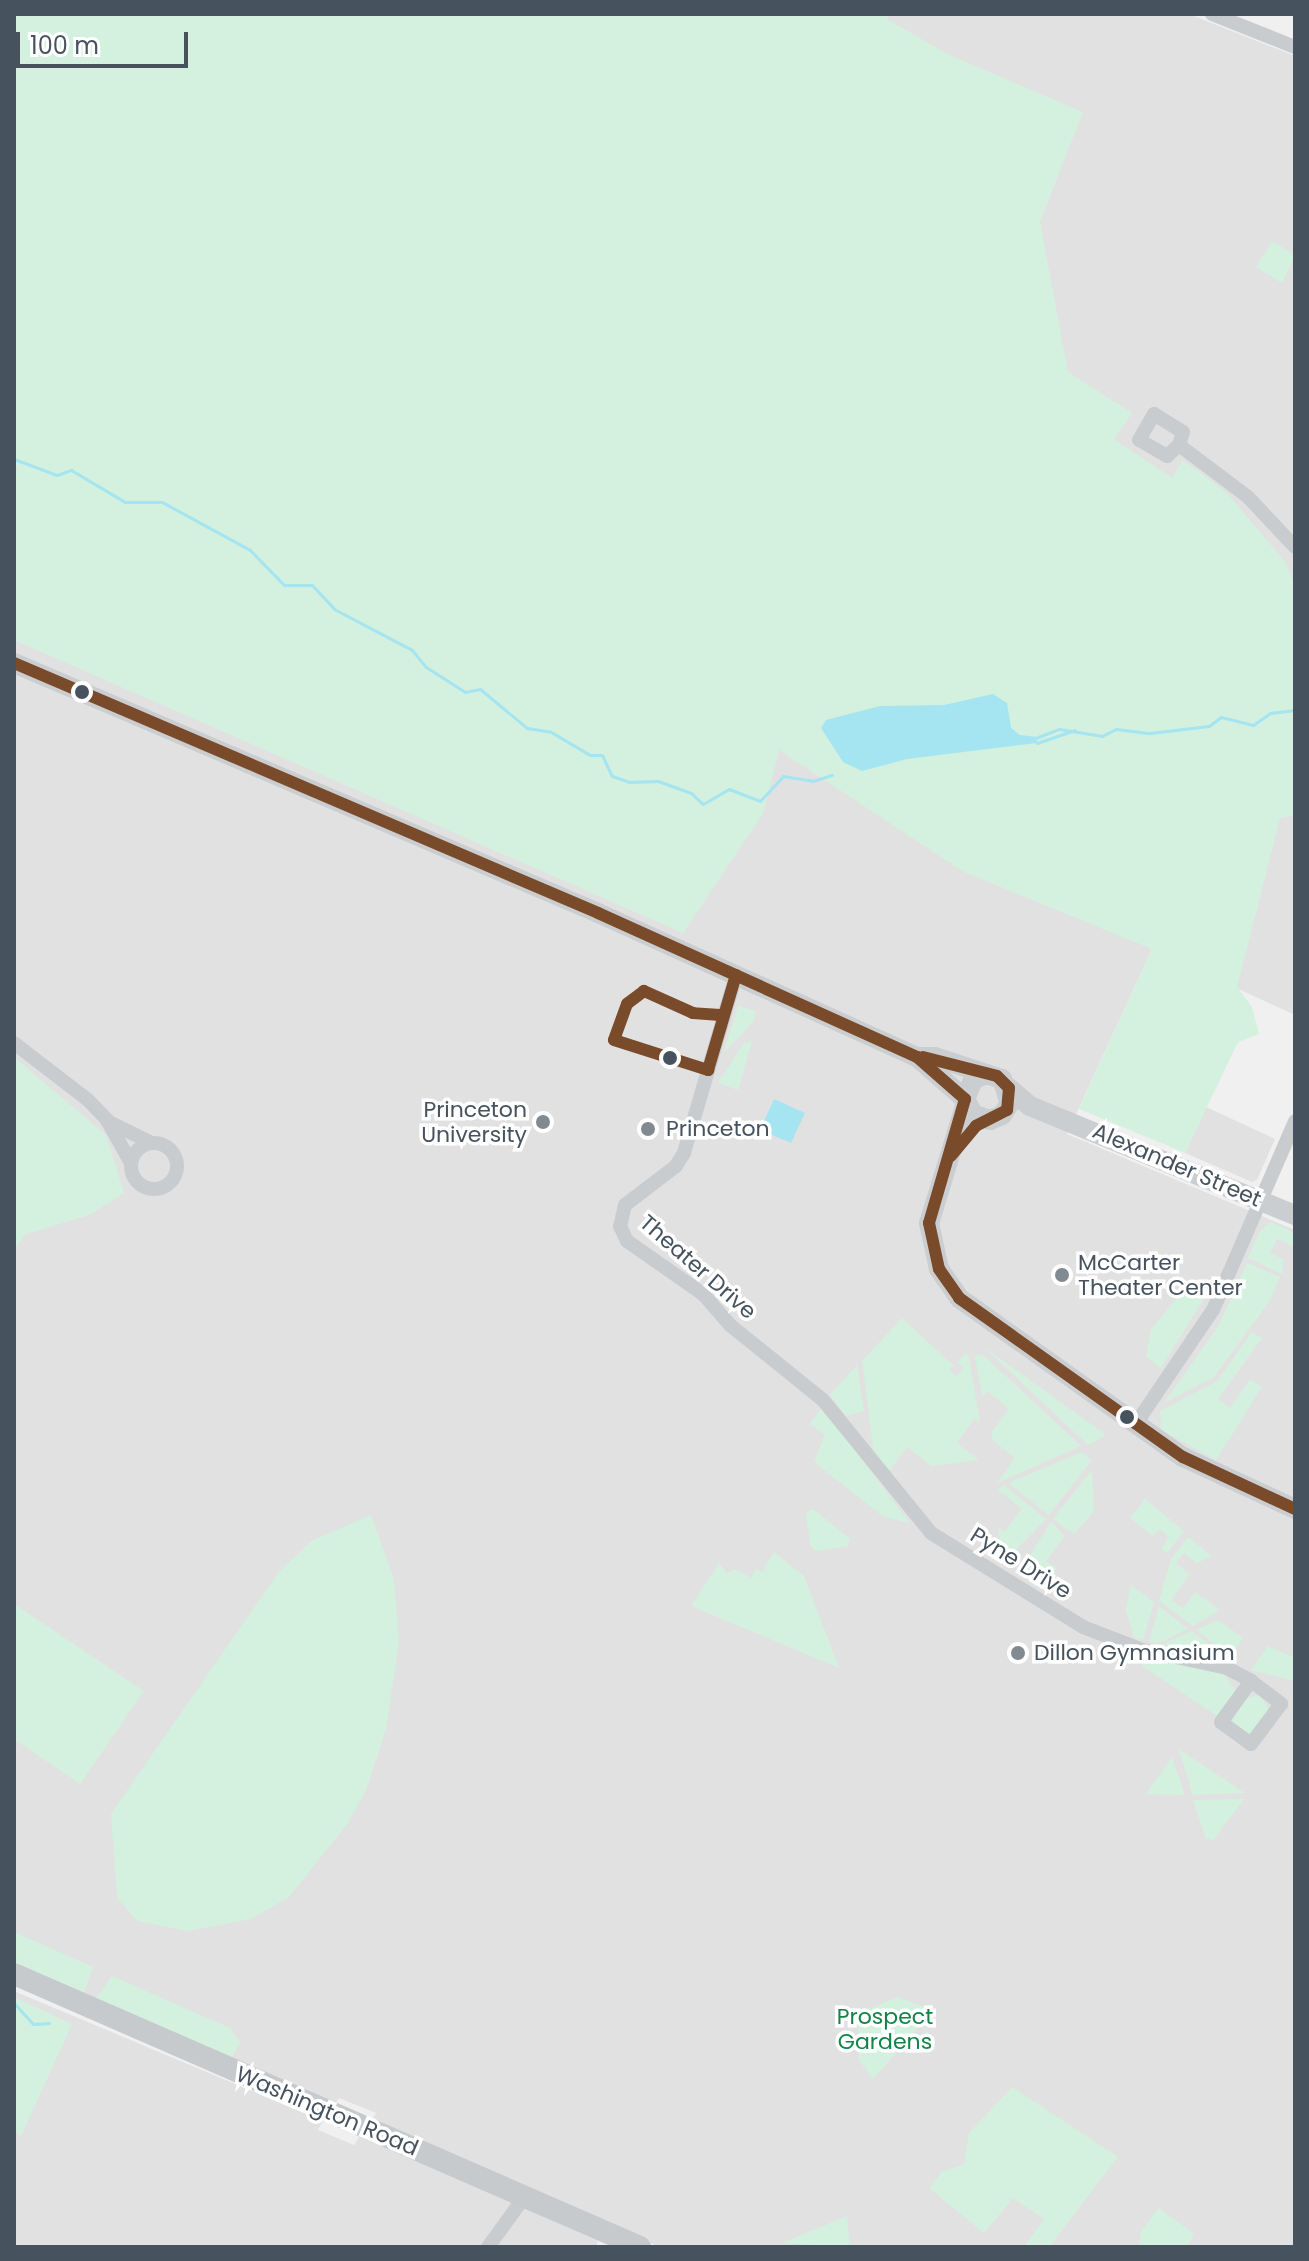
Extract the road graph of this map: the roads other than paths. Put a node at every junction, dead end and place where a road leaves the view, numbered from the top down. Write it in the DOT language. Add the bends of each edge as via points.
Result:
graph roads {
  1 [pos="1212,14"];
  2 [pos="1295,47"];
  3 [pos="1179,445"];
  4 [pos="1295,547"];
  5 [pos="14,663"];
  6 [pos="736,975"];
  7 [pos="14,1043"];
  8 [pos="917,1057"];
  9 [pos="986,1074"];
  10 [pos="1009,1088"];
  11 [pos="966,1101"];
  12 [pos="1058,1116"];
  13 [pos="990,1119"];
  14 [pos="107,1120"];
  15 [pos="1295,1121"];
  16 [pos="152,1143"];
  17 [pos="951,1156"];
  18 [pos="131,1163"];
  19 [pos="1260,1200"];
  20 [pos="1295,1215"];
  21 [pos="823,1400"];
  22 [pos="1135,1425"];
  23 [pos="1295,1509"];
  24 [pos="1251,1681"];
  25 [pos="14,1974"];
  26 [pos="525,2196"];
  27 [pos="488,2247"];
  28 [pos="640,2247"];
  1 -- 2 [label="street"];
  3 -- 4 [label="street" via="1248,497"];
  5 -- 6 [label="main road"];
  6 -- 8 [label="main road"];
  6 -- 21 [label="street, Theater Drive" via="684,1153 665,1175 632,1196 620,1226 627,1241 703,1294 730,1325"];
  7 -- 14 [label="street"];
  8 -- 9 [label="main road" via="935,1057"];
  8 -- 11 [label="main road"];
  9 -- 10 [label="main road" via="997,1076"];
  9 -- 11 [label="main road" via="973,1080"];
  10 -- 12 [label="main road, Alexander Street" via="1030,1106"];
  10 -- 13 [label="main road" via="1007,1110"];
  11 -- 13 [label="main road"];
  11 -- 17 [label="main road"];
  12 -- 13 [label="main road, Alexander Street"];
  12 -- 19 [label="main road, Alexander Street"];
  13 -- 17 [label="main road"];
  14 -- 16 [label="street"];
  14 -- 18 [label="street"];
  15 -- 19 [label="street"];
  16 -- 18 [label="street" via="137,1151"];
  16 -- 18 [label="street" via="166,1146 176,1158 169,1185 145,1188 133,1178"];
  17 -- 22 [label="main road" via="937,1185 929,1223 933,1254 947,1282 989,1322"];
  19 -- 20 [label="main road, Alexander Street"];
  19 -- 22 [label="street" via="1213,1310"];
  21 -- 24 [label="street, Pyne Drive" via="931,1533 1083,1627 1143,1650 1227,1668"];
  22 -- 23 [label="main road" via="1183,1457"];
  25 -- 26 [label="main road, Washington Road"];
  26 -- 27 [label="street"];
  26 -- 28 [label="main road, Washington Road"];
}
